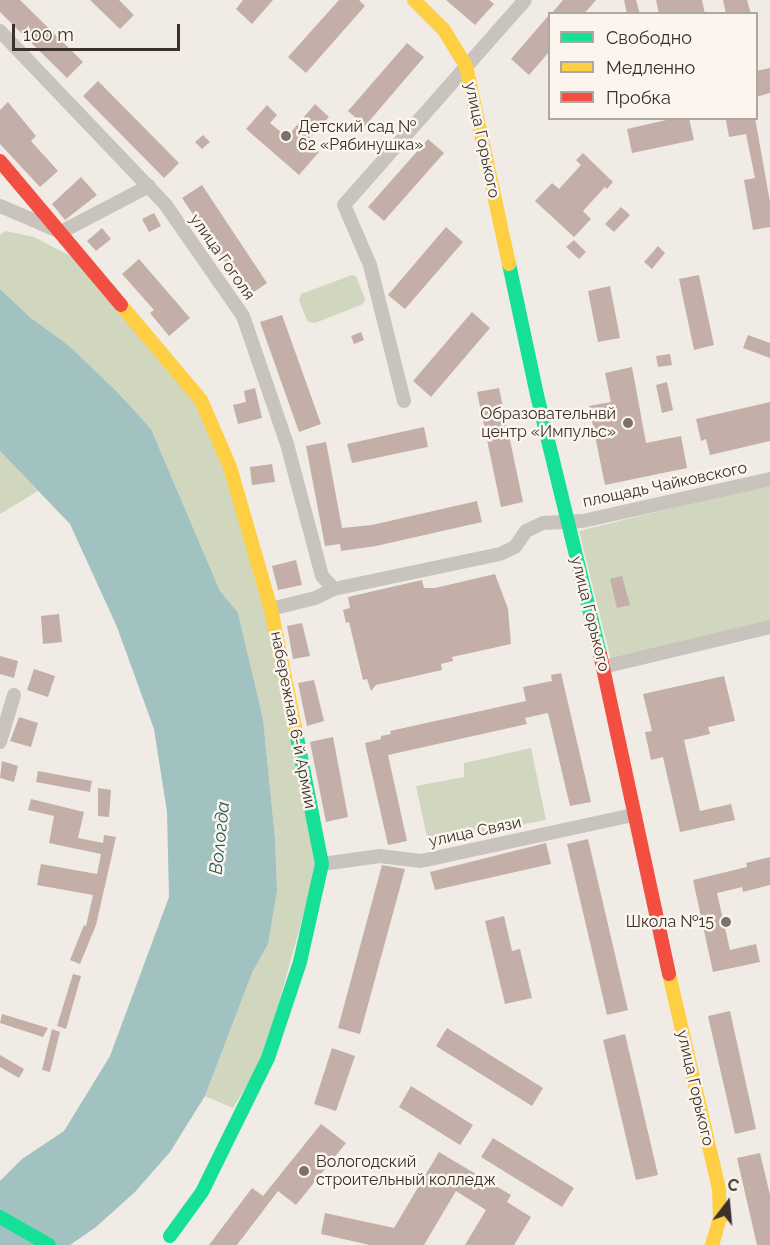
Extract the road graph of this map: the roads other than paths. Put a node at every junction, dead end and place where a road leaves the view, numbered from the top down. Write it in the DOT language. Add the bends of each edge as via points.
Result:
graph roads {
  1 [pos="414,0"];
  2 [pos="525,0"];
  3 [pos="0,32"];
  4 [pos="466,66"];
  5 [pos="0,161"];
  6 [pos="149,186"];
  7 [pos="0,206"];
  8 [pos="61,232"];
  9 [pos="404,401"];
  10 [pos="770,479"];
  11 [pos="566,521"];
  12 [pos="334,589"];
  13 [pos="271,609"];
  14 [pos="770,627"];
  15 [pos="603,667"];
  16 [pos="14,694"];
  17 [pos="0,742"];
  18 [pos="633,815"];
  19 [pos="322,864"];
  20 [pos="0,1217"];
  21 [pos="170,1236"];
  22 [pos="50,1245"];
  23 [pos="712,1245"];
  1 -- 4 [label="street, улица Горького" via="459,46"];
  2 -- 4 [label="street"];
  3 -- 6 [label="street, улица Гоголя"];
  4 -- 9 [label="street" via="344,205 370,265"];
  4 -- 11 [label="street, улица Горького"];
  5 -- 8 [label="street, набережная 6-й Армии"];
  6 -- 8 [label="street"];
  6 -- 12 [label="street, улица Гоголя" via="243,316 287,444 322,576"];
  7 -- 8 [label="street, набережная 6-й Армии"];
  8 -- 13 [label="street, набережная 6-й Армии" via="201,400 230,467"];
  10 -- 11 [label="street, площадь Чайковского" via="583,521"];
  11 -- 12 [label="street, площадь Чайковского" via="543,523 526,531 515,547 500,554"];
  11 -- 15 [label="street, улица Горького"];
  12 -- 13 [label="street"];
  13 -- 19 [label="street, набережная 6-й Армии"];
  14 -- 15 [label="street"];
  15 -- 18 [label="street, улица Горького"];
  16 -- 17 [label="street"];
  18 -- 19 [label="street, улица Связи" via="421,861 380,856"];
  18 -- 23 [label="street, улица Горького" via="719,1189 720,1229"];
  19 -- 21 [label="street, набережная 6-й Армии" via="300,962 268,1058 202,1192"];
  20 -- 22 [label="street"];
}
